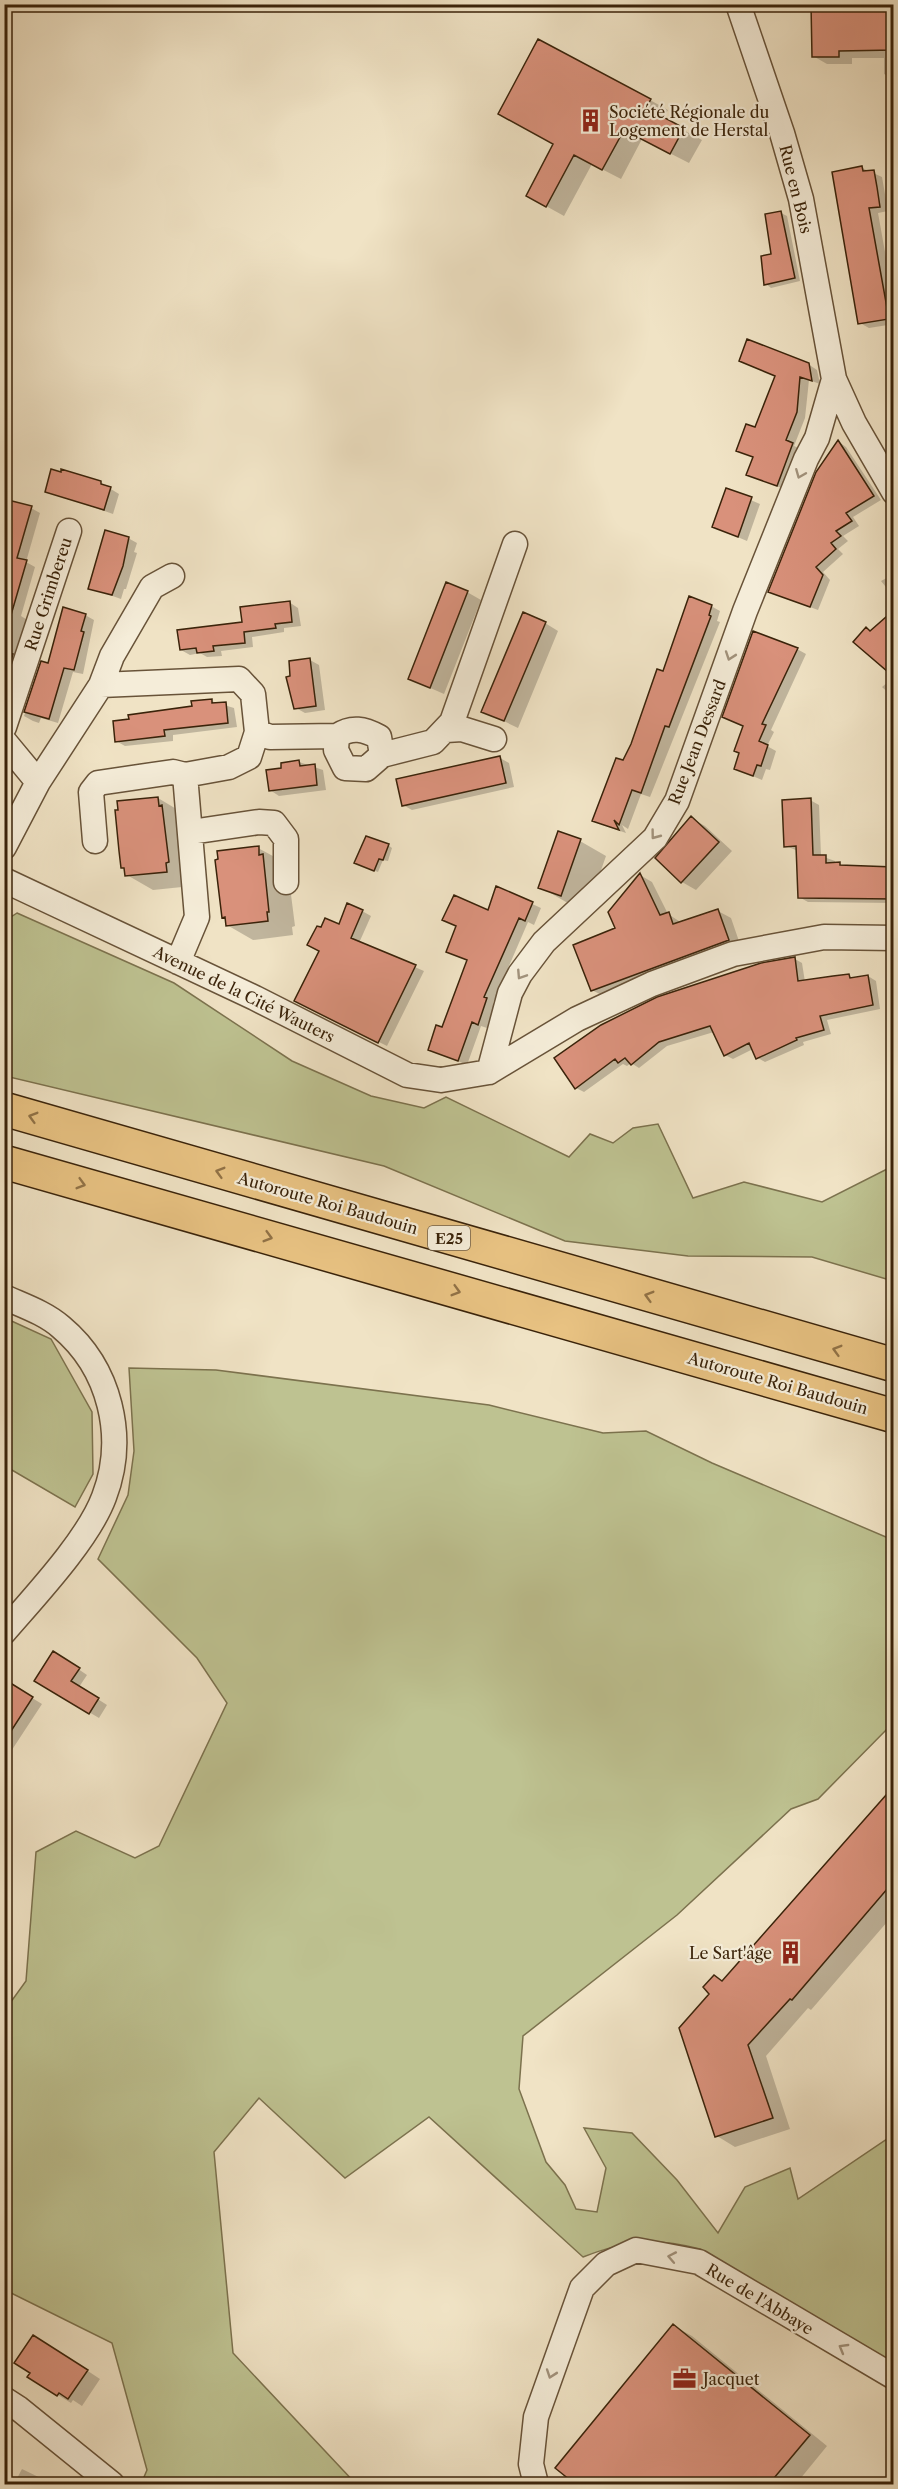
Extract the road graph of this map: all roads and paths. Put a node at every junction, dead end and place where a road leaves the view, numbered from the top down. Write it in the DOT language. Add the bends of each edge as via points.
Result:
graph roads {
  1 [pos="738,4"];
  2 [pos="834,380"];
  3 [pos="854,423"];
  4 [pos="817,438"];
  5 [pos="894,492"];
  6 [pos="69,531"];
  7 [pos="515,544"];
  8 [pos="172,576"];
  9 [pos="102,685"];
  10 [pos="4,727"];
  11 [pos="446,730"];
  12 [pos="257,732"];
  13 [pos="337,736"];
  14 [pos="494,738"];
  15 [pos="4,741"];
  16 [pos="382,755"];
  17 [pos="185,775"];
  18 [pos="38,782"];
  19 [pos="191,832"];
  20 [pos="95,841"];
  21 [pos="4,847"];
  22 [pos="4,880"];
  23 [pos="286,882"];
  24 [pos="894,938"];
  25 [pos="178,962"];
  26 [pos="489,1071"];
  27 [pos="4,1109"];
  28 [pos="4,1162"];
  29 [pos="4,1297"];
  30 [pos="894,1365"];
  31 [pos="894,1416"];
  32 [pos="4,1632"];
  33 [pos="894,2377"];
  34 [pos="4,2399"];
  35 [pos="112,2484"];
  36 [pos="536,2484"];
  1 -- 2 [label="street, Rue en Bois" via="801,199"];
  2 -- 3 [label="street"];
  2 -- 4 [label="street, Rue Jean Dessard"];
  3 -- 4 [label="street, Rue Jean Dessard" via="837,422"];
  3 -- 5 [label="street"];
  4 -- 26 [label="street, Rue Jean Dessard, one-way" via="745,611 677,801 654,838 544,942 520,974 510,993"];
  6 -- 10 [label="street, Rue Grimbereu"];
  7 -- 11 [label="street"];
  8 -- 9 [label="street" via="152,587 112,656"];
  9 -- 12 [label="street" via="239,679 253,694"];
  9 -- 18 [label="street"];
  11 -- 14 [label="street" via="462,729"];
  11 -- 16 [label="street" via="433,742"];
  12 -- 13 [label="street" via="270,737"];
  12 -- 17 [label="street" via="249,757 229,767"];
  13 -- 16 [label="street" via="355,728 368,731 379,737"];
  13 -- 16 [label="street" via="336,750 345,768 366,769"];
  15 -- 18 [label="street"];
  17 -- 19 [label="street"];
  17 -- 20 [label="street" via="174,772 98,783 91,792"];
  18 -- 21 [label="street"];
  19 -- 23 [label="street" via="273,823 286,839"];
  19 -- 25 [label="street" via="197,917"];
  22 -- 25 [label="street, Avenue de la Cité Wauters"];
  24 -- 26 [label="street, Avenue de la Cité Wauters" via="824,937 733,954 652,984 577,1019"];
  25 -- 26 [label="street, Avenue de la Cité Wauters" via="407,1075 441,1080"];
  30 -- 27 [label="highway, Autoroute Roi Baudouin / E25, one-way"];
  28 -- 31 [label="highway, Autoroute Roi Baudouin, one-way"];
  29 -- 32 [label="street" via="54,1322 87,1353 105,1386 113,1419 115,1455 104,1497 77,1544"];
  33 -- 36 [label="street, Rue de l'Abbaye, one-way" via="699,2262 636,2250 606,2264 582,2288 536,2417 531,2464"];
  34 -- 35 [label="street"];
}
